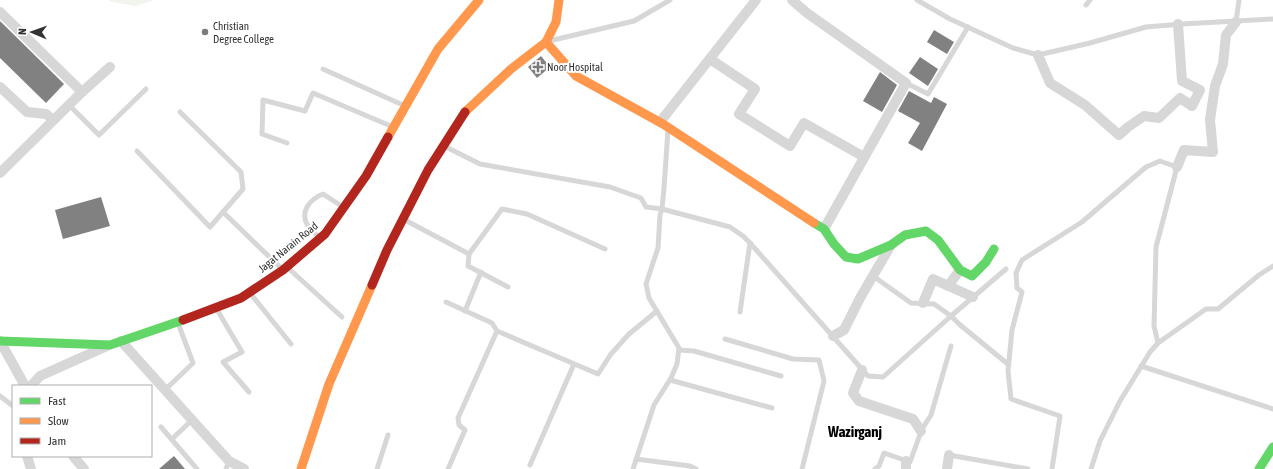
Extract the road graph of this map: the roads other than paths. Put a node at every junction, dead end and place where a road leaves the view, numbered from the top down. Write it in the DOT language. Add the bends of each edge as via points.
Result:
graph roads {
  1 [pos="479,0"];
  2 [pos="559,0"];
  3 [pos="670,0"];
  4 [pos="756,0"];
  5 [pos="792,0"];
  6 [pos="917,0"];
  7 [pos="1090,0"];
  8 [pos="1239,0"];
  9 [pos="1086,6"];
  10 [pos="0,12"];
  11 [pos="1273,19"];
  12 [pos="1236,22"];
  13 [pos="1178,24"];
  14 [pos="968,27"];
  15 [pos="546,42"];
  16 [pos="1038,55"];
  17 [pos="710,59"];
  18 [pos="110,67"];
  19 [pos="323,69"];
  20 [pos="906,83"];
  21 [pos="0,86"];
  22 [pos="146,89"];
  23 [pos="1200,90"];
  24 [pos="82,92"];
  25 [pos="1214,94"];
  26 [pos="68,105"];
  27 [pos="406,106"];
  28 [pos="180,112"];
  29 [pos="54,120"];
  30 [pos="664,125"];
  31 [pos="394,127"];
  32 [pos="287,143"];
  33 [pos="443,145"];
  34 [pos="137,151"];
  35 [pos="864,157"];
  36 [pos="1177,167"];
  37 [pos="0,173"];
  38 [pos="344,208"];
  39 [pos="662,208"];
  40 [pos="223,212"];
  41 [pos="403,219"];
  42 [pos="824,229"];
  43 [pos="320,238"];
  44 [pos="750,242"];
  45 [pos="891,245"];
  46 [pos="605,249"];
  47 [pos="994,249"];
  48 [pos="469,254"];
  49 [pos="1273,266"];
  50 [pos="285,268"];
  51 [pos="1006,269"];
  52 [pos="960,270"];
  53 [pos="481,272"];
  54 [pos="873,276"];
  55 [pos="948,286"];
  56 [pos="508,287"];
  57 [pos="249,292"];
  58 [pos="973,297"];
  59 [pos="446,302"];
  60 [pos="923,304"];
  61 [pos="216,308"];
  62 [pos="464,311"];
  63 [pos="658,311"];
  64 [pos="740,312"];
  65 [pos="951,316"];
  66 [pos="342,317"];
  67 [pos="178,322"];
  68 [pos="497,331"];
  69 [pos="832,336"];
  70 [pos="725,339"];
  71 [pos="0,341"];
  72 [pos="121,341"];
  73 [pos="1158,343"];
  74 [pos="110,344"];
  75 [pos="291,344"];
  76 [pos="951,346"];
  77 [pos="678,350"];
  78 [pos="574,364"];
  79 [pos="1008,364"];
  80 [pos="1141,366"];
  81 [pos="862,370"];
  82 [pos="781,376"];
  83 [pos="670,380"];
  84 [pos="24,385"];
  85 [pos="32,385"];
  86 [pos="165,390"];
  87 [pos="248,392"];
  88 [pos="0,396"];
  89 [pos="12,405"];
  90 [pos="772,408"];
  91 [pos="1273,409"];
  92 [pos="192,420"];
  93 [pos="161,427"];
  94 [pos="922,431"];
  95 [pos="388,435"];
  96 [pos="172,439"];
  97 [pos="1273,447"];
  98 [pos="949,455"];
  99 [pos="27,457"];
  100 [pos="74,457"];
  101 [pos="636,459"];
  102 [pos="228,465"];
  103 [pos="530,465"];
  104 [pos="906,465"];
  105 [pos="31,469"];
  106 [pos="84,469"];
  107 [pos="198,469"];
  108 [pos="244,469"];
  109 [pos="300,469"];
  110 [pos="377,469"];
  111 [pos="448,469"];
  112 [pos="633,469"];
  113 [pos="696,469"];
  114 [pos="802,469"];
  115 [pos="876,469"];
  116 [pos="947,469"];
  117 [pos="1028,469"];
  118 [pos="1052,469"];
  119 [pos="1091,469"];
  120 [pos="1259,469"];
  1 -- 27 [label="street, Jagat Narain Road" via="438,49"];
  2 -- 15 [label="street" via="556,22"];
  3 -- 15 [label="lane" via="634,21"];
  4 -- 17 [label="street"];
  5 -- 20 [label="street"];
  6 -- 14 [label="lane"];
  7 -- 9 [label="lane"];
  8 -- 12 [label="lane"];
  10 -- 24 [label="street"];
  11 -- 12 [label="lane"];
  12 -- 13 [label="lane"];
  12 -- 25 [label="street" via="1226,36 1223,64"];
  13 -- 16 [label="lane" via="1146,27 1090,44"];
  13 -- 23 [label="street" via="1182,80"];
  14 -- 16 [label="lane" via="1013,48"];
  14 -- 20 [label="lane" via="928,94"];
  15 -- 30 [label="street" via="576,76"];
  15 -- 33 [label="street" via="464,112"];
  16 -- 23 [label="street" via="1050,83 1085,105 1119,135 1144,116 1159,118 1180,98 1192,106"];
  17 -- 30 [label="street"];
  17 -- 35 [label="street" via="755,89 739,114 790,146 804,123"];
  18 -- 24 [label="street"];
  19 -- 27 [label="lane"];
  20 -- 35 [label="street"];
  21 -- 29 [label="street" via="27,112 46,114"];
  22 -- 26 [label="lane" via="100,135"];
  23 -- 25 [label="street"];
  24 -- 26 [label="street"];
  25 -- 36 [label="street" via="1210,120 1213,152 1184,150"];
  26 -- 29 [label="street"];
  27 -- 31 [label="street, Jagat Narain Road"];
  28 -- 40 [label="lane" via="241,172 243,189"];
  29 -- 37 [label="street"];
  30 -- 39 [label="lane"];
  30 -- 42 [label="street"];
  31 -- 32 [label="lane" via="313,93 305,111 263,100 262,134"];
  31 -- 38 [label="street, Jagat Narain Road"];
  33 -- 39 [label="lane" via="480,164 610,187 641,198 646,207"];
  33 -- 41 [label="street"];
  34 -- 40 [label="lane" via="210,227"];
  35 -- 42 [label="street"];
  36 -- 73 [label="lane" via="1156,247 1154,326"];
  36 -- 79 [label="lane" via="1160,161 1146,167 1082,222 1022,260 1016,273 1017,288 1022,292 1012,330"];
  38 -- 43 [label="street, Jagat Narain Road" via="326,234"];
  38 -- 43 [label="lane" via="323,194 307,206 304,216 308,226"];
  39 -- 44 [label="lane" via="730,227"];
  39 -- 63 [label="lane" via="658,248 646,284 649,298"];
  40 -- 50 [label="lane"];
  41 -- 48 [label="lane"];
  41 -- 109 [label="street" via="329,384"];
  42 -- 45 [label="street" via="846,257 858,259"];
  43 -- 50 [label="street, Jagat Narain Road"];
  44 -- 64 [label="lane"];
  44 -- 69 [label="lane"];
  45 -- 52 [label="street" via="905,235 926,231 938,240"];
  45 -- 54 [label="street"];
  46 -- 48 [label="lane" via="527,214 502,209"];
  47 -- 52 [label="street" via="986,262 972,276"];
  48 -- 53 [label="lane" via="468,266"];
  49 -- 73 [label="lane" via="1218,309 1206,309"];
  50 -- 57 [label="street, Jagat Narain Road"];
  50 -- 66 [label="lane"];
  51 -- 58 [label="lane"];
  52 -- 55 [label="street"];
  53 -- 56 [label="lane"];
  53 -- 62 [label="lane"];
  54 -- 60 [label="lane" via="911,303"];
  54 -- 69 [label="street" via="844,330"];
  55 -- 58 [label="street"];
  55 -- 60 [label="street" via="933,279"];
  57 -- 61 [label="street, Jagat Narain Road"];
  57 -- 75 [label="lane"];
  58 -- 65 [label="lane"];
  59 -- 62 [label="lane"];
  60 -- 65 [label="lane" via="934,304"];
  61 -- 67 [label="street, Jagat Narain Road"];
  61 -- 87 [label="lane" via="242,352 223,362"];
  62 -- 68 [label="lane" via="492,323"];
  63 -- 77 [label="lane"];
  63 -- 78 [label="lane" via="629,334 598,374"];
  65 -- 79 [label="lane"];
  65 -- 81 [label="lane" via="883,377 868,376"];
  67 -- 72 [label="street, Jagat Narain Road"];
  67 -- 86 [label="lane" via="193,363"];
  68 -- 78 [label="lane"];
  68 -- 111 [label="lane" via="458,418 459,425 465,430"];
  69 -- 81 [label="lane"];
  70 -- 114 [label="lane" via="793,359 819,360 824,381"];
  71 -- 74 [label="street, Jagat Narain Road"];
  71 -- 84 [label="street"];
  72 -- 74 [label="street, Jagat Narain Road"];
  72 -- 86 [label="street"];
  73 -- 80 [label="lane"];
  74 -- 85 [label="street" via="40,376"];
  76 -- 94 [label="lane" via="931,415"];
  77 -- 82 [label="lane" via="694,351"];
  77 -- 83 [label="lane" via="677,364"];
  78 -- 103 [label="lane"];
  79 -- 118 [label="lane" via="1011,399 1060,416"];
  80 -- 91 [label="lane"];
  80 -- 119 [label="lane" via="1103,434"];
  81 -- 94 [label="street" via="853,393 859,401 913,419"];
  83 -- 90 [label="lane"];
  83 -- 101 [label="lane" via="654,405"];
  86 -- 92 [label="street"];
  88 -- 89 [label="lane"];
  92 -- 96 [label="lane"];
  92 -- 102 [label="street"];
  93 -- 96 [label="lane"];
  94 -- 104 [label="lane" via="910,462"];
  95 -- 110 [label="lane"];
  96 -- 107 [label="lane"];
  97 -- 120 [label="street"];
  98 -- 116 [label="street"];
  98 -- 117 [label="lane"];
  99 -- 105 [label="street"];
  100 -- 106 [label="street"];
  101 -- 112 [label="lane"];
  101 -- 113 [label="lane"];
  102 -- 108 [label="street"];
  104 -- 115 [label="lane" via="884,453"];
}
